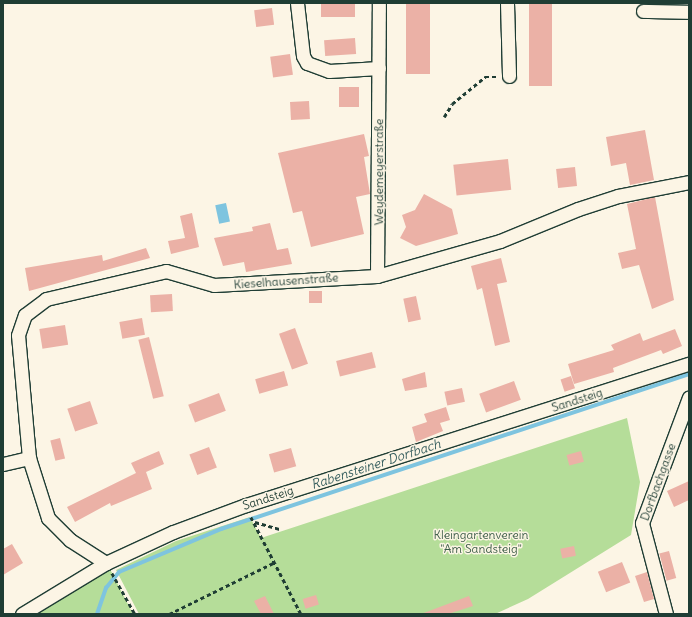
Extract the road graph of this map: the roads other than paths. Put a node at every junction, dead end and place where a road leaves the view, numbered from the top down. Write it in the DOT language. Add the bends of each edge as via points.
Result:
graph roads {
  1 [pos="296,3"];
  2 [pos="379,3"];
  3 [pos="507,3"];
  4 [pos="643,11"];
  5 [pos="689,12"];
  6 [pos="379,68"];
  7 [pos="508,76"];
  8 [pos="689,182"];
  9 [pos="377,276"];
  10 [pos="689,364"];
  11 [pos="689,397"];
  12 [pos="29,458"];
  13 [pos="3,464"];
  14 [pos="108,566"];
  15 [pos="22,614"];
  16 [pos="666,614"];
  1 -- 6 [label="street" via="303,56 307,64 328,71"];
  2 -- 6 [label="street, Weydemeyerstraße"];
  3 -- 7 [label="street"];
  4 -- 5 [label="street"];
  6 -- 9 [label="street, Weydemeyerstraße"];
  8 -- 9 [label="street, Kieselhausenstraße" via="604,200 500,241"];
  9 -- 12 [label="street, Kieselhausenstraße" via="214,286 166,271 46,299 25,315 18,335"];
  10 -- 14 [label="street, Sandsteig" via="246,505 173,532"];
  11 -- 16 [label="street, Dorfbachgasse" via="642,523"];
  12 -- 13 [label="street"];
  12 -- 14 [label="street, Kieselhausenstraße" via="48,518 70,540"];
  14 -- 15 [label="street, Sandsteig"];
}
